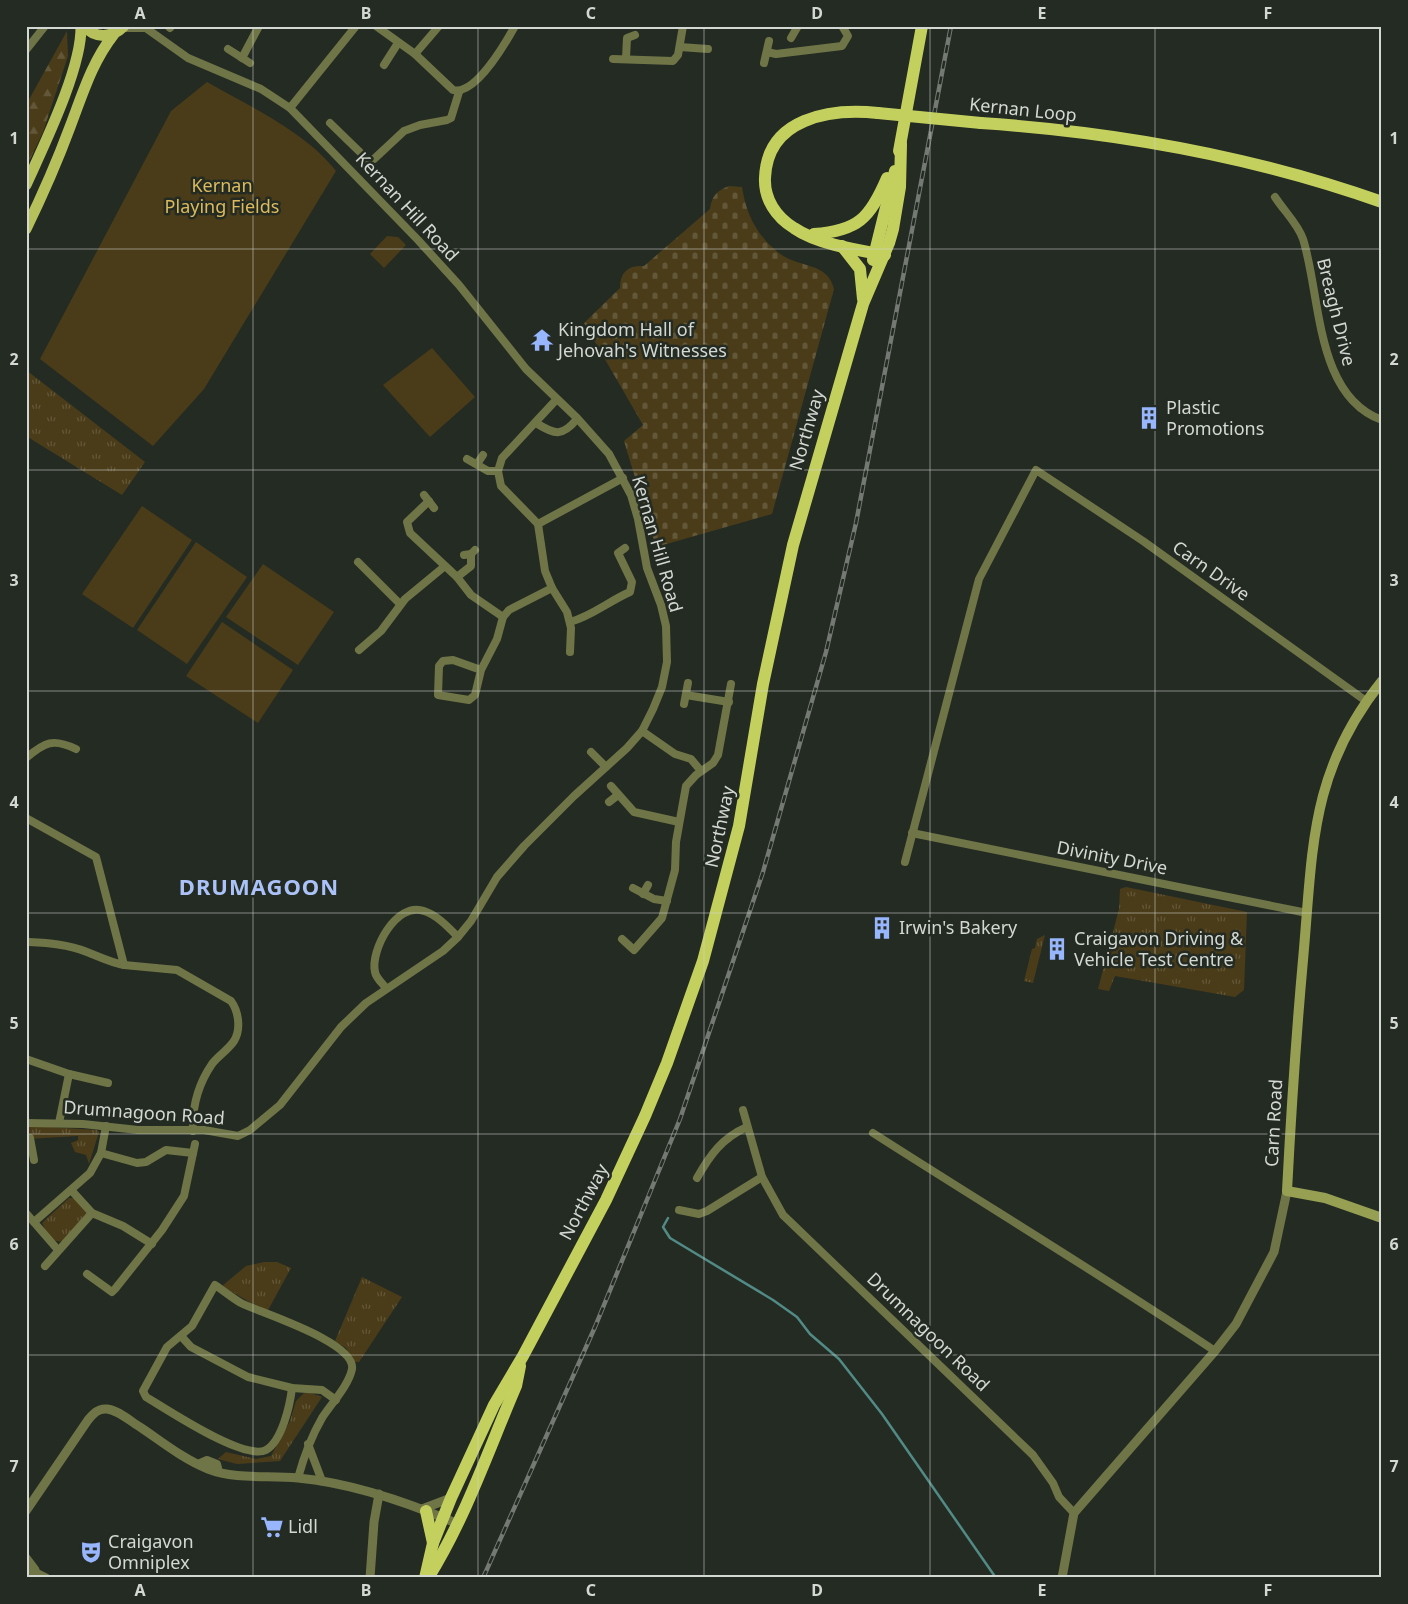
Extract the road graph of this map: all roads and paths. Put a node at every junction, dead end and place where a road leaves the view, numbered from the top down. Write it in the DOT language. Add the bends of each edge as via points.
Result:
graph roads {
  1 [pos="45,26"];
  2 [pos="83,26"];
  3 [pos="259,26"];
  4 [pos="356,26"];
  5 [pos="376,26"];
  6 [pos="440,26"];
  7 [pos="515,26"];
  8 [pos="683,26"];
  9 [pos="798,26"];
  10 [pos="843,26"];
  11 [pos="922,26"];
  12 [pos="144,27"];
  13 [pos="120,29"];
  14 [pos="636,35"];
  15 [pos="791,38"];
  16 [pos="769,41"];
  17 [pos="398,43"];
  18 [pos="680,47"];
  19 [pos="228,49"];
  20 [pos="708,49"];
  21 [pos="26,50"];
  22 [pos="767,52"];
  23 [pos="414,54"];
  24 [pos="242,58"];
  25 [pos="626,58"];
  26 [pos="613,59"];
  27 [pos="250,63"];
  28 [pos="764,63"];
  29 [pos="384,65"];
  30 [pos="459,92"];
  31 [pos="290,108"];
  32 [pos="330,123"];
  33 [pos="345,124"];
  34 [pos="339,131"];
  35 [pos="901,144"];
  36 [pos="26,185"];
  37 [pos="1276,197"];
  38 [pos="1382,202"];
  39 [pos="26,229"];
  40 [pos="807,235"];
  41 [pos="842,246"];
  42 [pos="880,254"];
  43 [pos="863,304"];
  44 [pos="556,400"];
  45 [pos="577,419"];
  46 [pos="1382,420"];
  47 [pos="536,422"];
  48 [pos="483,455"];
  49 [pos="467,459"];
  50 [pos="477,464"];
  51 [pos="498,471"];
  52 [pos="623,478"];
  53 [pos="429,501"];
  54 [pos="538,524"];
  55 [pos="625,548"];
  56 [pos="470,553"];
  57 [pos="358,562"];
  58 [pos="445,566"];
  59 [pos="457,577"];
  60 [pos="552,588"];
  61 [pos="400,604"];
  62 [pos="503,617"];
  63 [pos="570,622"];
  64 [pos="360,650"];
  65 [pos="570,652"];
  66 [pos="481,670"];
  67 [pos="1382,681"];
  68 [pos="688,683"];
  69 [pos="731,684"];
  70 [pos="686,695"];
  71 [pos="1366,701"];
  72 [pos="729,702"];
  73 [pos="684,704"];
  74 [pos="642,731"];
  75 [pos="76,749"];
  76 [pos="592,752"];
  77 [pos="26,758"];
  78 [pos="606,767"];
  79 [pos="701,771"];
  80 [pos="612,786"];
  81 [pos="618,795"];
  82 [pos="609,802"];
  83 [pos="26,818"];
  84 [pos="679,822"];
  85 [pos="912,832"];
  86 [pos="905,862"];
  87 [pos="648,885"];
  88 [pos="633,888"];
  89 [pos="643,894"];
  90 [pos="667,901"];
  91 [pos="1307,913"];
  92 [pos="458,937"];
  93 [pos="622,939"];
  94 [pos="27,943"];
  95 [pos="124,964"];
  96 [pos="402,977"];
  97 [pos="386,988"];
  98 [pos="26,1059"];
  99 [pos="69,1074"];
  100 [pos="108,1082"];
  101 [pos="743,1110"];
  102 [pos="26,1123"];
  103 [pos="59,1123"];
  104 [pos="106,1126"];
  105 [pos="747,1128"];
  106 [pos="193,1130"];
  107 [pos="873,1133"];
  108 [pos="30,1138"];
  109 [pos="196,1144"];
  110 [pos="28,1148"];
  111 [pos="100,1153"];
  112 [pos="193,1154"];
  113 [pos="34,1160"];
  114 [pos="762,1177"];
  115 [pos="697,1178"];
  116 [pos="72,1190"];
  117 [pos="1287,1191"];
  118 [pos="679,1210"];
  119 [pos="26,1213"];
  120 [pos="92,1213"];
  121 [pos="1382,1218"];
  122 [pos="34,1222"];
  123 [pos="152,1244"];
  124 [pos="58,1250"];
  125 [pos="45,1266"];
  126 [pos="87,1274"];
  127 [pos="112,1292"];
  128 [pos="119,1298"];
  129 [pos="181,1336"];
  130 [pos="1216,1351"];
  131 [pos="523,1356"];
  132 [pos="292,1388"];
  133 [pos="336,1400"];
  134 [pos="308,1444"];
  135 [pos="298,1478"];
  136 [pos="322,1481"];
  137 [pos="379,1494"];
  138 [pos="450,1498"];
  139 [pos="424,1510"];
  140 [pos="26,1511"];
  141 [pos="1074,1513"];
  142 [pos="451,1521"];
  143 [pos="433,1543"];
  144 [pos="26,1558"];
  145 [pos="31,1569"];
  146 [pos="46,1578"];
  147 [pos="370,1578"];
  148 [pos="426,1578"];
  149 [pos="1062,1578"];
  1 -- 21 [label="street"];
  2 -- 13 [label="main road" via="99,36"];
  2 -- 36 [label="main road" via="73,69"];
  3 -- 24 [label="street"];
  4 -- 31 [label="street"];
  5 -- 17 [label="street"];
  6 -- 23 [label="street"];
  7 -- 30 [label="street" via="481,75 469,88"];
  8 -- 18 [label="street"];
  9 -- 15 [label="street"];
  10 -- 22 [label="street" via="848,36 842,46 776,54"];
  11 -- 35 [label="highway, Northway"];
  12 -- 13 [label="street, Kernan Hill Road"];
  12 -- 31 [label="street, Kernan Hill Road" via="188,58 261,89"];
  13 -- 39 [label="main road" via="91,68 61,150"];
  14 -- 25 [label="street" via="627,38"];
  16 -- 22 [label="street"];
  17 -- 23 [label="street"];
  17 -- 29 [label="street"];
  18 -- 20 [label="street"];
  18 -- 25 [label="street" via="673,61"];
  19 -- 24 [label="street"];
  22 -- 28 [label="street"];
  23 -- 30 [label="street"];
  24 -- 27 [label="street"];
  25 -- 26 [label="street"];
  30 -- 34 [label="street" via="451,118 404,131 374,159 368,160"];
  31 -- 44 [label="street, Kernan Hill Road" via="446,271 526,369"];
  32 -- 34 [label="street"];
  33 -- 34 [label="street"];
  35 -- 40 [label="highway" via="877,203 869,213 846,229"];
  35 -- 42 [label="highway, Northway"];
  35 -- 42 [label="highway, Northway" via="900,169"];
  37 -- 46 [label="street, Breagh Drive" via="1303,239 1328,354 1338,381 1360,409"];
  38 -- 40 [label="highway, Kernan Loop, bridge" via="1260,167 1141,143 855,110 808,119 777,140 769,152 765,166 767,197 785,222"];
  40 -- 41 [label="highway, Kernan Loop"];
  41 -- 42 [label="highway, Kernan Loop"];
  41 -- 43 [label="highway" via="860,269"];
  42 -- 43 [label="highway, Northway" via="872,262 873,278"];
  43 -- 131 [label="highway, Northway" via="793,545 739,826 703,960 667,1063 638,1133"];
  44 -- 45 [label="street, Kernan Hill Road"];
  44 -- 47 [label="street"];
  45 -- 47 [label="street" via="562,432 546,430"];
  45 -- 52 [label="street, Kernan Hill Road" via="609,454"];
  47 -- 51 [label="street" via="502,458"];
  48 -- 50 [label="street"];
  49 -- 50 [label="street"];
  50 -- 51 [label="street" via="488,471"];
  51 -- 54 [label="street" via="500,486"];
  52 -- 54 [label="street"];
  52 -- 74 [label="street, Kernan Hill Road" via="638,519 646,568 666,626 667,662 662,687"];
  53 -- 58 [label="street" via="406,524 421,545"];
  54 -- 60 [label="street" via="545,571"];
  55 -- 63 [label="street" via="618,553 632,582 630,592 586,618"];
  56 -- 59 [label="street" via="471,566"];
  57 -- 61 [label="street" via="362,572"];
  58 -- 59 [label="street"];
  58 -- 61 [label="street"];
  59 -- 62 [label="street" via="471,595"];
  60 -- 62 [label="street" via="509,610"];
  60 -- 63 [label="street"];
  61 -- 64 [label="street" via="382,631"];
  62 -- 66 [label="street"];
  63 -- 65 [label="street"];
  66 -- 66 [label="street" via="475,695 469,700 438,695 439,666 443,661 453,660"];
  67 -- 71 [label="main road, Carn Road"];
  68 -- 70 [label="street"];
  69 -- 72 [label="street"];
  70 -- 72 [label="street"];
  70 -- 73 [label="street"];
  71 -- 85 [label="street, Carn Drive" via="1143,541 1036,470 979,578"];
  71 -- 91 [label="main road, Carn Road" via="1340,745 1324,787 1314,830"];
  72 -- 79 [label="street" via="718,755"];
  74 -- 78 [label="street, Kernan Hill Road"];
  74 -- 79 [label="street" via="675,754 691,759"];
  75 -- 77 [label="street" via="62,742 49,742"];
  76 -- 78 [label="street"];
  78 -- 92 [label="street, Kernan Hill Road" via="515,856 497,877"];
  79 -- 84 [label="street" via="686,786"];
  80 -- 81 [label="street"];
  81 -- 82 [label="street"];
  81 -- 84 [label="street" via="634,812"];
  83 -- 95 [label="street" via="96,857"];
  84 -- 90 [label="street" via="675,870"];
  85 -- 86 [label="street"];
  85 -- 91 [label="street, Divinity Drive"];
  87 -- 89 [label="street"];
  88 -- 89 [label="street"];
  89 -- 90 [label="street"];
  90 -- 93 [label="street" via="662,918 634,950"];
  91 -- 117 [label="main road, Carn Road"];
  92 -- 96 [label="street, Kernan Hill Road" via="443,951"];
  92 -- 97 [label="street" via="423,910 399,914 390,924 374,965 375,974"];
  94 -- 95 [label="street" via="52,943 86,951 107,962"];
  95 -- 106 [label="street" via="177,970 231,1001 237,1009 239,1018 235,1040 213,1063 200,1088"];
  96 -- 97 [label="street, Drumnagoon Road"];
  97 -- 106 [label="street, Drumnagoon Road" via="341,1027 280,1105 250,1130 238,1136"];
  98 -- 99 [label="street"];
  99 -- 100 [label="street"];
  99 -- 103 [label="street"];
  101 -- 105 [label="street, Drumnagoon Road"];
  102 -- 103 [label="street, Drumnagoon Road"];
  103 -- 104 [label="street, Drumnagoon Road"];
  104 -- 106 [label="street, Drumnagoon Road"];
  104 -- 111 [label="street"];
  105 -- 114 [label="street, Drumnagoon Road"];
  105 -- 115 [label="street" via="725,1140 710,1154"];
  107 -- 130 [label="street"];
  108 -- 110 [label="street"];
  109 -- 112 [label="street"];
  110 -- 113 [label="street"];
  111 -- 112 [label="street" via="137,1163 146,1162 166,1150"];
  111 -- 116 [label="street" via="90,1172"];
  112 -- 123 [label="street" via="184,1196"];
  114 -- 118 [label="street" via="707,1211 699,1214"];
  114 -- 141 [label="street, Drumnagoon Road" via="776,1205 794,1227 1034,1455 1053,1482 1059,1497"];
  116 -- 120 [label="street"];
  116 -- 122 [label="street"];
  117 -- 121 [label="main road" via="1325,1198"];
  117 -- 130 [label="street, Carn Road" via="1274,1252 1236,1324"];
  119 -- 122 [label="street"];
  120 -- 123 [label="street" via="124,1226"];
  120 -- 124 [label="street"];
  122 -- 124 [label="street"];
  123 -- 127 [label="street"];
  124 -- 125 [label="street"];
  126 -- 127 [label="street"];
  127 -- 128 [label="street"];
  129 -- 132 [label="street" via="191,1347 248,1377"];
  129 -- 132 [label="street" via="167,1347 143,1391 146,1397 244,1451 267,1449 289,1412"];
  129 -- 133 [label="street" via="192,1326 215,1286 239,1302 306,1330 343,1352 352,1369"];
  130 -- 141 [label="street, Carn Road"];
  131 -- 138 [label="highway, Northway" via="494,1405"];
  131 -- 142 [label="highway, Northway" via="516,1386"];
  132 -- 133 [label="street" via="322,1390"];
  133 -- 134 [label="street"];
  134 -- 135 [label="street"];
  134 -- 136 [label="street"];
  135 -- 136 [label="street"];
  135 -- 140 [label="street" via="218,1472 198,1464 124,1416 101,1409 88,1420"];
  136 -- 137 [label="street"];
  137 -- 139 [label="street"];
  137 -- 147 [label="street"];
  138 -- 139 [label="street"];
  138 -- 142 [label="highway, Northway"];
  139 -- 142 [label="street"];
  139 -- 143 [label="highway"];
  141 -- 149 [label="street"];
  142 -- 143 [label="highway, Northway"];
  142 -- 148 [label="highway, Northway" via="446,1550"];
  143 -- 148 [label="highway, Northway"];
  144 -- 145 [label="street"];
  145 -- 146 [label="street"];
}
